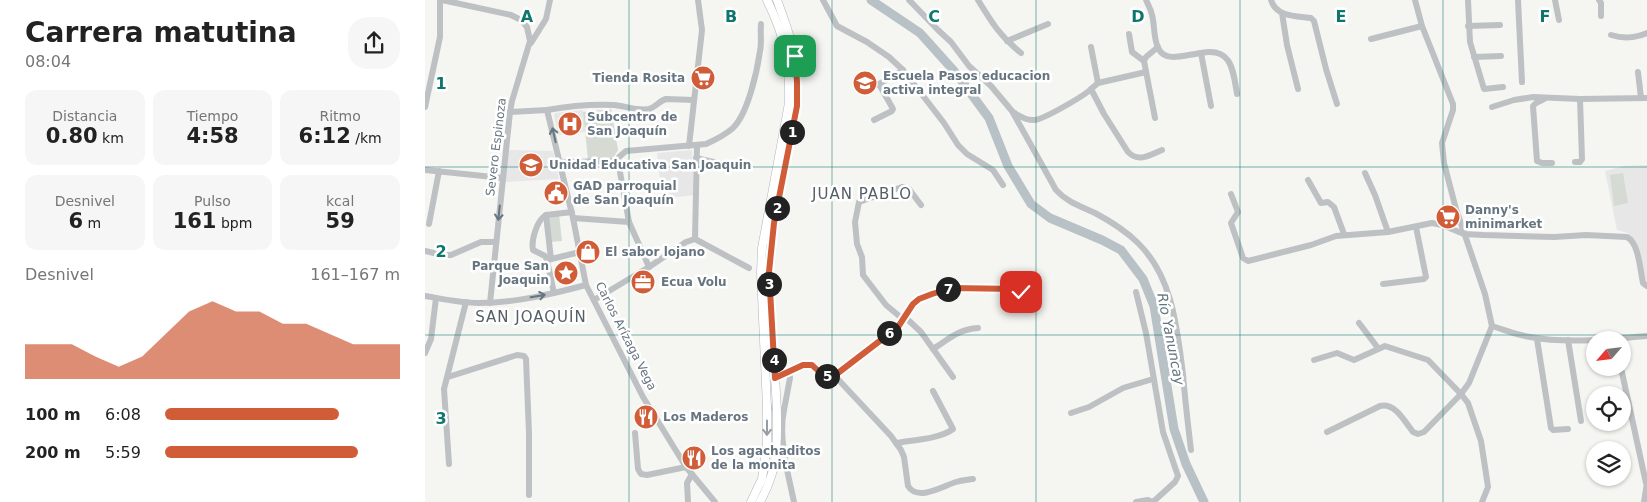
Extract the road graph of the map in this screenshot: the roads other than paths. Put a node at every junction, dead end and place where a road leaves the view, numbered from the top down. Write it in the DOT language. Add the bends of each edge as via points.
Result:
graph roads {
  1 [pos="441,0"];
  2 [pos="550,0"];
  3 [pos="698,0"];
  4 [pos="767,0"];
  5 [pos="777,0"];
  6 [pos="823,0"];
  7 [pos="909,0"];
  8 [pos="978,0"];
  9 [pos="1145,0"];
  10 [pos="1271,0"];
  11 [pos="1415,0"];
  12 [pos="1467,0"];
  13 [pos="1518,0"];
  14 [pos="1555,0"];
  15 [pos="1599,0"];
  16 [pos="1282,13"];
  17 [pos="1601,16"];
  18 [pos="1559,20"];
  19 [pos="761,24"];
  20 [pos="1048,24"];
  21 [pos="1500,25"];
  22 [pos="1422,26"];
  23 [pos="1468,26"];
  24 [pos="1647,33"];
  25 [pos="1129,34"];
  26 [pos="1611,35"];
  27 [pos="1371,40"];
  28 [pos="1007,41"];
  29 [pos="529,46"];
  30 [pos="1091,47"];
  31 [pos="1158,47"];
  32 [pos="1021,53"];
  33 [pos="1201,53"];
  34 [pos="1501,56"];
  35 [pos="1474,57"];
  36 [pos="1144,61"];
  37 [pos="903,70"];
  38 [pos="1146,72"];
  39 [pos="1638,72"];
  40 [pos="1522,82"];
  41 [pos="1097,83"];
  42 [pos="879,84"];
  43 [pos="1503,88"];
  44 [pos="866,89"];
  45 [pos="1091,89"];
  46 [pos="1299,89"];
  47 [pos="1237,94"];
  48 [pos="1548,98"];
  49 [pos="1644,98"];
  50 [pos="1580,99"];
  51 [pos="694,100"];
  52 [pos="1337,104"];
  53 [pos="1211,106"];
  54 [pos="425,107"];
  55 [pos="1492,107"];
  56 [pos="547,110"];
  57 [pos="1012,111"];
  58 [pos="511,112"];
  59 [pos="1155,118"];
  60 [pos="874,120"];
  61 [pos="689,146"];
  62 [pos="697,146"];
  63 [pos="1162,150"];
  64 [pos="696,158"];
  65 [pos="560,162"];
  66 [pos="618,162"];
  67 [pos="1575,162"];
  68 [pos="1552,163"];
  69 [pos="735,167"];
  70 [pos="425,170"];
  71 [pos="439,171"];
  72 [pos="1365,173"];
  73 [pos="503,178"];
  74 [pos="1308,180"];
  75 [pos="1003,186"];
  76 [pos="1231,194"];
  77 [pos="921,204"];
  78 [pos="546,215"];
  79 [pos="573,215"];
  80 [pos="629,222"];
  81 [pos="429,224"];
  82 [pos="1416,227"];
  83 [pos="1387,232"];
  84 [pos="1344,234"];
  85 [pos="1464,234"];
  86 [pos="695,239"];
  87 [pos="496,242"];
  88 [pos="425,251"];
  89 [pos="580,252"];
  90 [pos="549,260"];
  91 [pos="649,267"];
  92 [pos="749,268"];
  93 [pos="1383,284"];
  94 [pos="586,285"];
  95 [pos="1647,286"];
  96 [pos="1136,292"];
  97 [pos="553,293"];
  98 [pos="425,296"];
  99 [pos="436,298"];
  100 [pos="593,300"];
  101 [pos="466,302"];
  102 [pos="490,303"];
  103 [pos="1029,309"];
  104 [pos="904,319"];
  105 [pos="1359,323"];
  106 [pos="1492,326"];
  107 [pos="978,328"];
  108 [pos="1647,336"];
  109 [pos="1631,338"];
  110 [pos="1537,339"];
  111 [pos="1568,340"];
  112 [pos="1586,340"];
  113 [pos="1379,348"];
  114 [pos="933,349"];
  115 [pos="425,353"];
  116 [pos="1314,360"];
  117 [pos="789,371"];
  118 [pos="834,376"];
  119 [pos="1623,376"];
  120 [pos="448,377"];
  121 [pos="953,377"];
  122 [pos="775,378"];
  123 [pos="1153,378"];
  124 [pos="933,391"];
  125 [pos="1461,394"];
  126 [pos="767,407"];
  127 [pos="780,409"];
  128 [pos="1071,413"];
  129 [pos="1581,421"];
  130 [pos="1568,429"];
  131 [pos="1327,432"];
  132 [pos="635,433"];
  133 [pos="896,443"];
  134 [pos="1191,450"];
  135 [pos="449,464"];
  136 [pos="686,467"];
  137 [pos="692,474"];
  138 [pos="973,479"];
  139 [pos="1647,482"];
  140 [pos="529,495"];
  141 [pos="688,502"];
  142 [pos="715,502"];
  143 [pos="751,502"];
  144 [pos="760,502"];
  145 [pos="794,502"];
  146 [pos="1137,502"];
  147 [pos="1153,502"];
  148 [pos="1482,502"];
  149 [pos="1644,502"];
  1 -- 29 [label="street, Severo Espinoza" via="517,17 529,31"];
  1 -- 54 [label="street" via="440,38"];
  2 -- 29 [label="street" via="547,19"];
  3 -- 51 [label="street" via="702,30"];
  4 -- 126 [label="main road" via="781,29 789,80 786,125 762,248"];
  5 -- 122 [label="main road" via="792,38 797,106 770,255 769,292"];
  6 -- 37 [label="street" via="837,26 867,42"];
  7 -- 57 [label="street"];
  8 -- 28 [label="street" via="993,26"];
  9 -- 31 [label="street" via="1153,16"];
  10 -- 16 [label="street" via="1273,7"];
  11 -- 22 [label="street"];
  12 -- 23 [label="street"];
  13 -- 40 [label="street"];
  14 -- 18 [label="street"];
  15 -- 17 [label="street"];
  16 -- 46 [label="street"];
  16 -- 52 [label="street" via="1314,21"];
  19 -- 62 [label="street" via="761,49 741,118 725,134"];
  20 -- 28 [label="street"];
  21 -- 23 [label="street"];
  22 -- 27 [label="street"];
  22 -- 85 [label="street" via="1453,104 1442,152"];
  23 -- 35 [label="street"];
  24 -- 26 [label="street" via="1625,38"];
  25 -- 36 [label="street" via="1132,52"];
  28 -- 32 [label="street"];
  29 -- 58 [label="street, Severo Espinoza"];
  30 -- 41 [label="street"];
  31 -- 33 [label="street" via="1166,56 1172,57"];
  31 -- 36 [label="street"];
  33 -- 47 [label="street" via="1213,52 1226,57"];
  33 -- 53 [label="street"];
  34 -- 35 [label="street"];
  35 -- 43 [label="street" via="1484,88"];
  36 -- 38 [label="street"];
  37 -- 42 [label="street"];
  37 -- 75 [label="street" via="958,145 993,170"];
  38 -- 41 [label="street"];
  38 -- 59 [label="street"];
  39 -- 49 [label="street"];
  41 -- 45 [label="street"];
  42 -- 44 [label="street"];
  42 -- 60 [label="street" via="893,109"];
  45 -- 57 [label="street" via="1038,120 1024,118"];
  45 -- 63 [label="street" via="1133,157 1139,159"];
  48 -- 50 [label="street"];
  48 -- 55 [label="street" via="1514,100"];
  48 -- 68 [label="street" via="1533,106 1535,139 1537,161"];
  49 -- 50 [label="street"];
  50 -- 67 [label="street" via="1582,159"];
  51 -- 56 [label="street" via="662,100 646,109 597,105"];
  51 -- 61 [label="street"];
  56 -- 58 [label="street"];
  65 -- 56 [label="street, Carlos Arízaga Vega, one-way"];
  57 -- 134 [label="street" via="1061,196 1125,232 1139,244 1165,283 1177,324"];
  58 -- 73 [label="street, Severo Espinoza"];
  61 -- 62 [label="street"];
  61 -- 66 [label="street" via="626,151"];
  62 -- 64 [label="street"];
  64 -- 69 [label="street"];
  64 -- 86 [label="street"];
  65 -- 66 [label="street"];
  65 -- 79 [label="street, Carlos Arízaga Vega"];
  66 -- 80 [label="street"];
  70 -- 71 [label="street"];
  71 -- 73 [label="street"];
  71 -- 81 [label="street"];
  72 -- 83 [label="street"];
  73 -- 87 [label="street, Severo Espinoza, one-way"];
  74 -- 84 [label="street" via="1321,203 1334,207"];
  76 -- 84 [label="street" via="1238,212 1231,223 1245,260"];
  77 -- 104 [label="street" via="909,189 902,187 859,202 855,222 863,275 886,305"];
  78 -- 79 [label="street"];
  78 -- 90 [label="street"];
  78 -- 90 [label="street" via="539,220 532,245 533,250"];
  79 -- 80 [label="street"];
  79 -- 89 [label="street, Carlos Arízaga Vega"];
  80 -- 91 [label="street"];
  82 -- 83 [label="street"];
  82 -- 85 [label="street" via="1442,225"];
  82 -- 93 [label="street" via="1426,277"];
  83 -- 84 [label="street"];
  85 -- 95 [label="street" via="1627,237 1633,240 1637,249 1643,283"];
  85 -- 106 [label="street" via="1485,294"];
  86 -- 91 [label="street"];
  86 -- 92 [label="street"];
  87 -- 88 [label="street" via="481,242 451,255"];
  87 -- 102 [label="street, Severo Espinoza"];
  89 -- 90 [label="street"];
  89 -- 94 [label="street, Carlos Arízaga Vega"];
  90 -- 97 [label="street"];
  91 -- 100 [label="street"];
  94 -- 97 [label="street"];
  94 -- 100 [label="street, Carlos Arízaga Vega"];
  96 -- 123 [label="street"];
  102 -- 97 [label="street, one-way"];
  98 -- 99 [label="street"];
  99 -- 101 [label="street"];
  99 -- 115 [label="street" via="431,338"];
  100 -- 136 [label="street, Carlos Arízaga Vega" via="643,396"];
  101 -- 102 [label="street"];
  101 -- 120 [label="street"];
  103 -- 104 [label="street" via="1021,292 1016,289 952,288 919,299"];
  104 -- 114 [label="street" via="921,332"];
  104 -- 118 [label="street"];
  105 -- 113 [label="street"];
  106 -- 110 [label="street"];
  106 -- 125 [label="street" via="1469,383"];
  107 -- 114 [label="street" via="958,332"];
  108 -- 109 [label="street"];
  110 -- 111 [label="street"];
  110 -- 130 [label="street" via="1551,428"];
  111 -- 112 [label="street"];
  111 -- 129 [label="street"];
  113 -- 116 [label="street" via="1354,360 1337,353"];
  113 -- 125 [label="street" via="1390,346 1427,360"];
  114 -- 121 [label="street"];
  117 -- 118 [label="street" via="812,365 819,372"];
  117 -- 122 [label="street"];
  117 -- 127 [label="street" via="790,378"];
  118 -- 133 [label="street"];
  119 -- 139 [label="street"];
  120 -- 135 [label="street" via="445,389"];
  120 -- 140 [label="street" via="517,355 524,356"];
  122 -- 127 [label="main road"];
  123 -- 128 [label="street" via="1123,388"];
  123 -- 147 [label="street" via="1163,432 1177,476 1175,482"];
  124 -- 133 [label="street" via="953,428 922,439"];
  125 -- 131 [label="street" via="1424,432 1418,434 1392,406 1386,404"];
  125 -- 148 [label="street" via="1468,403 1481,441 1488,487"];
  126 -- 127 [label="street"];
  126 -- 143 [label="main road, one-way" via="765,464"];
  127 -- 144 [label="main road" via="776,453 768,486"];
  127 -- 145 [label="street"];
  132 -- 136 [label="street" via="641,474"];
  133 -- 138 [label="street" via="905,457 908,486 914,493 931,492"];
  136 -- 137 [label="street, Carlos Arízaga Vega"];
  137 -- 141 [label="street" via="687,483"];
  137 -- 142 [label="street, Carlos Arízaga Vega"];
  139 -- 149 [label="street"];
  146 -- 147 [label="street"];
}
